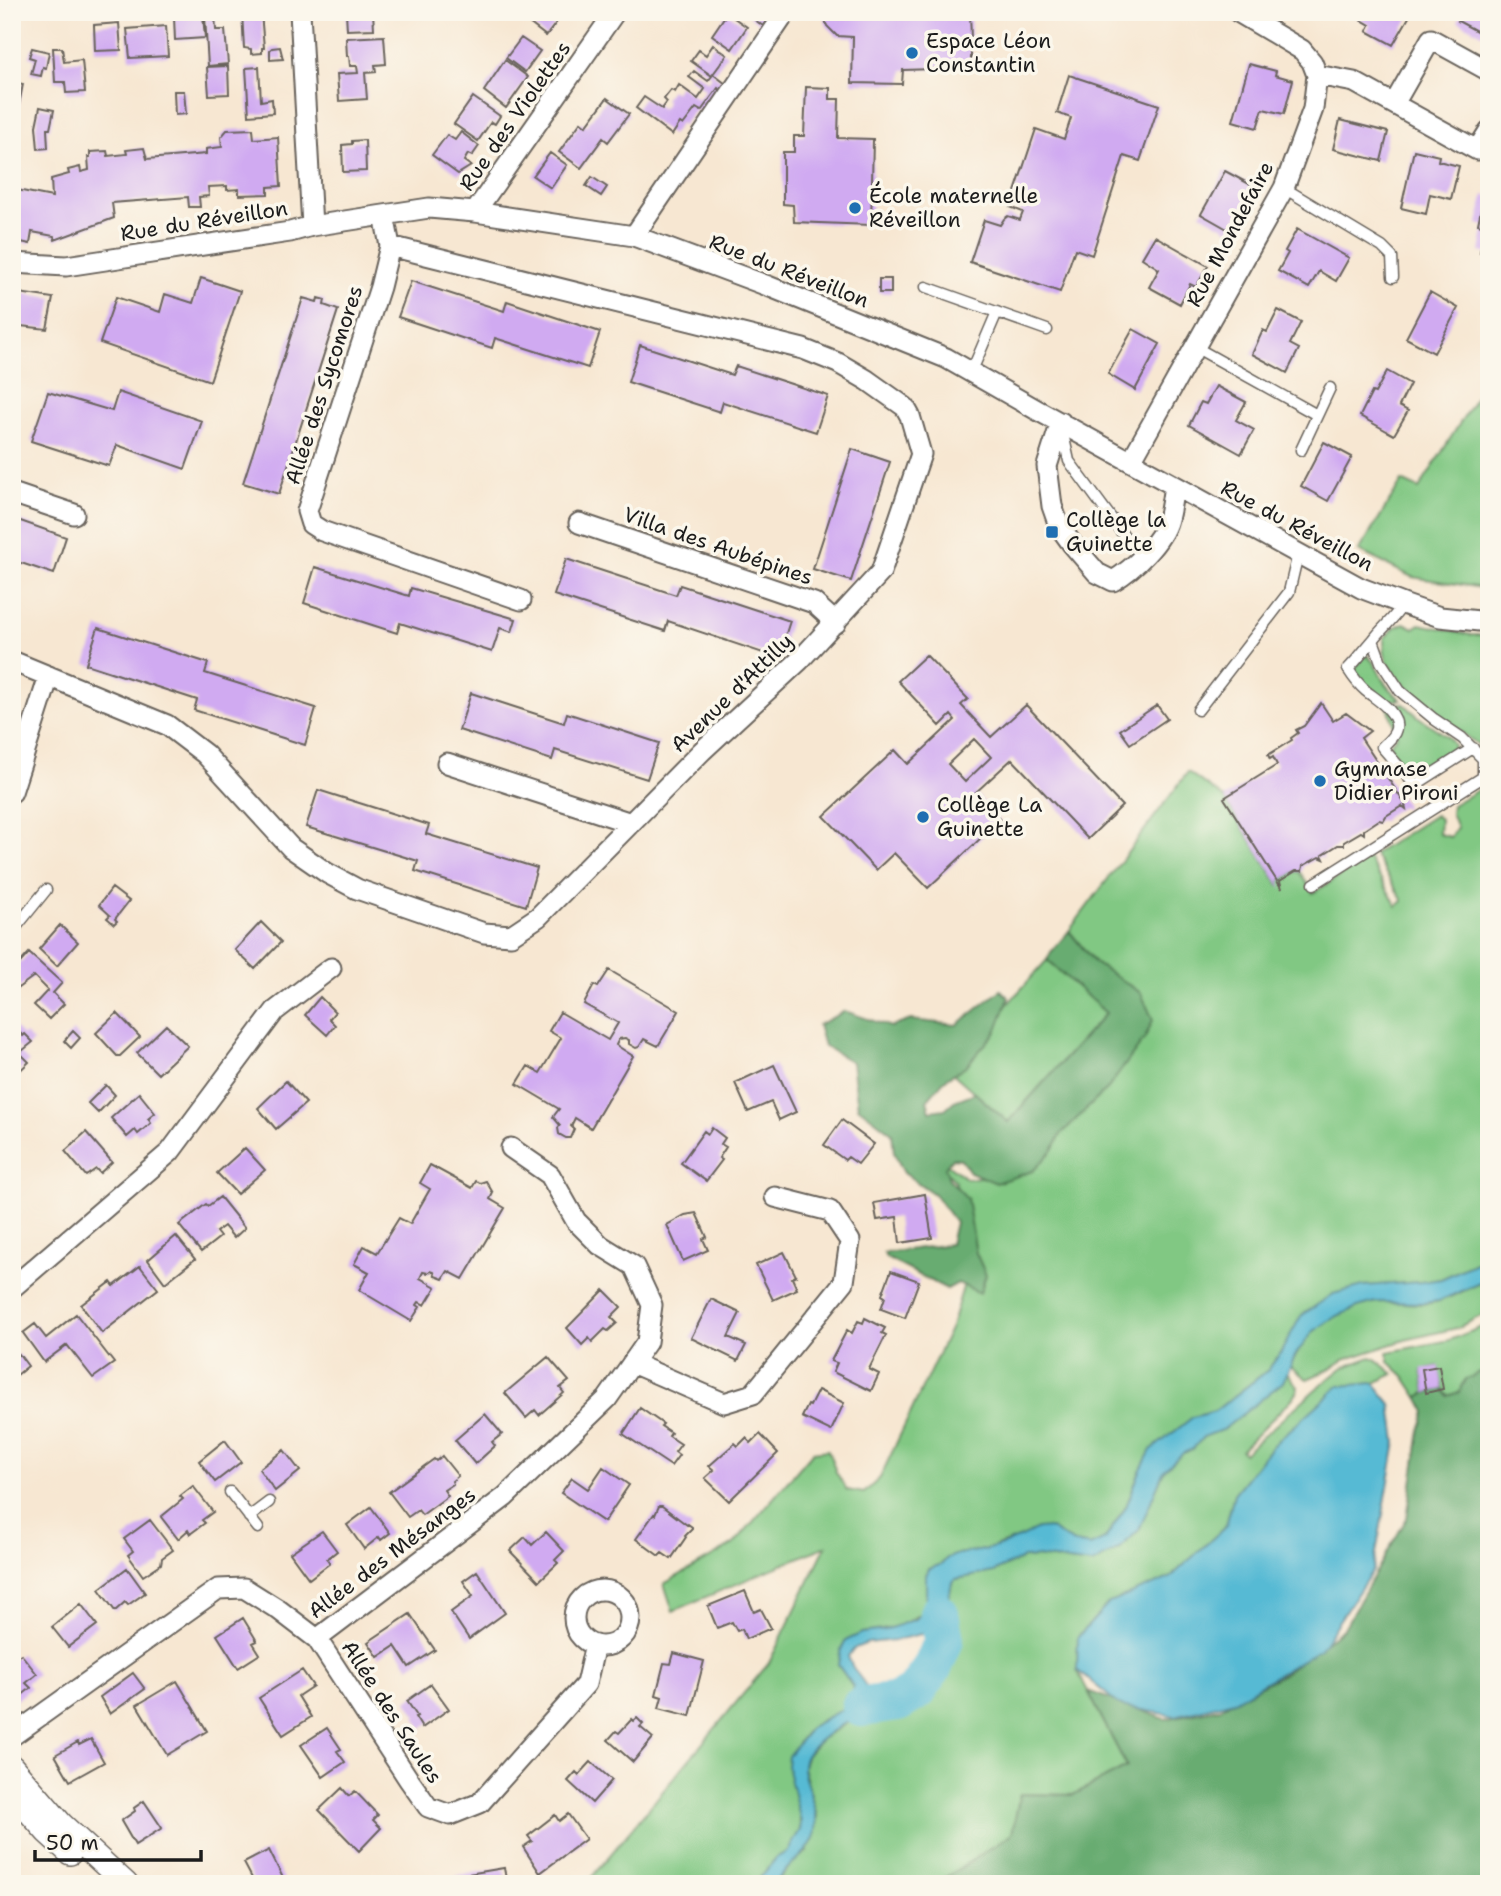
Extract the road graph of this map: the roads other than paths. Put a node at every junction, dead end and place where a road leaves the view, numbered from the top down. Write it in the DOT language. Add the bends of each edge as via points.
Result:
graph roads {
  1 [pos="300,12"];
  2 [pos="615,12"];
  3 [pos="786,12"];
  4 [pos="1238,12"];
  5 [pos="1489,71"];
  6 [pos="1317,75"];
  7 [pos="1394,104"];
  8 [pos="1489,131"];
  9 [pos="1284,188"];
  10 [pos="475,212"];
  11 [pos="384,215"];
  12 [pos="312,226"];
  13 [pos="634,236"];
  14 [pos="390,246"];
  15 [pos="12,263"];
  16 [pos="1393,277"];
  17 [pos="926,287"];
  18 [pos="998,313"];
  19 [pos="1047,330"];
  20 [pos="1195,347"];
  21 [pos="971,373"];
  22 [pos="1330,388"];
  23 [pos="1317,415"];
  24 [pos="1061,422"];
  25 [pos="1301,450"];
  26 [pos="1131,461"];
  27 [pos="1174,486"];
  28 [pos="12,493"];
  29 [pos="74,514"];
  30 [pos="579,523"];
  31 [pos="1298,554"];
  32 [pos="1144,555"];
  33 [pos="521,600"];
  34 [pos="1403,604"];
  35 [pos="1489,622"];
  36 [pos="836,623"];
  37 [pos="1373,640"];
  38 [pos="12,661"];
  39 [pos="49,676"];
  40 [pos="1198,710"];
  41 [pos="1473,748"];
  42 [pos="447,763"];
  43 [pos="12,792"];
  44 [pos="631,823"];
  45 [pos="1314,884"];
  46 [pos="46,890"];
  47 [pos="12,933"];
  48 [pos="331,968"];
  49 [pos="511,1148"];
  50 [pos="775,1197"];
  51 [pos="12,1288"];
  52 [pos="632,1363"];
  53 [pos="230,1492"];
  54 [pos="269,1502"];
  55 [pos="249,1517"];
  56 [pos="258,1528"];
  57 [pos="317,1639"];
  58 [pos="595,1645"];
  59 [pos="12,1736"];
  60 [pos="12,1767"];
  61 [pos="12,1792"];
  62 [pos="108,1884"];
  63 [pos="125,1884"];
  1 -- 12 [label="street"];
  2 -- 10 [label="street, Rue des Violettes"];
  3 -- 13 [label="street"];
  4 -- 6 [label="street" via="1302,50"];
  5 -- 7 [label="street" via="1431,39"];
  6 -- 7 [label="street" via="1354,82"];
  6 -- 9 [label="street, Rue Mondefaire" via="1313,109"];
  7 -- 8 [label="street" via="1478,150"];
  9 -- 16 [label="lane" via="1382,247 1392,257"];
  9 -- 20 [label="street, Rue Mondefaire"];
  10 -- 11 [label="street, Rue du Réveillon" via="429,208"];
  10 -- 13 [label="street, Rue du Réveillon"];
  11 -- 12 [label="street, Rue du Réveillon"];
  11 -- 14 [label="street"];
  12 -- 15 [label="street, Rue du Réveillon" via="66,266"];
  13 -- 21 [label="street, Rue du Réveillon" via="946,358"];
  14 -- 33 [label="street, Allée des Sycomores" via="307,512 311,524"];
  14 -- 36 [label="street, Avenue d'Attilly" via="803,349 838,363 905,407 921,453 881,572"];
  17 -- 18 [label="lane"];
  18 -- 19 [label="lane"];
  18 -- 21 [label="lane"];
  20 -- 23 [label="lane"];
  20 -- 26 [label="street, Rue Mondefaire"];
  21 -- 24 [label="street, Rue du Réveillon"];
  22 -- 23 [label="lane"];
  23 -- 25 [label="lane"];
  24 -- 26 [label="street, Rue du Réveillon"];
  24 -- 32 [label="lane" via="1069,461 1131,545"];
  24 -- 32 [label="street" via="1047,466 1059,526 1097,573 1113,580"];
  26 -- 27 [label="street, Rue du Réveillon"];
  27 -- 31 [label="street, Rue du Réveillon"];
  27 -- 32 [label="street" via="1168,520"];
  28 -- 29 [label="street"];
  30 -- 36 [label="street, Villa des Aubépines" via="814,603"];
  31 -- 34 [label="street, Rue du Réveillon"];
  31 -- 40 [label="lane" via="1289,592"];
  34 -- 35 [label="street, Rue du Réveillon" via="1440,617"];
  34 -- 37 [label="lane"];
  36 -- 44 [label="street, Avenue d'Attilly"];
  37 -- 41 [label="lane" via="1400,691"];
  37 -- 41 [label="lane" via="1348,669 1391,712 1396,729 1382,747 1415,785"];
  38 -- 39 [label="street, Avenue d'Attilly"];
  39 -- 43 [label="street"];
  39 -- 44 [label="street, Avenue d'Attilly" via="167,725 205,754 291,848 327,873 357,889 484,933 511,934 538,917"];
  41 -- 45 [label="lane" via="1483,759 1483,776"];
  42 -- 44 [label="street"];
  46 -- 47 [label="lane"];
  48 -- 51 [label="street" via="275,1011 170,1152"];
  49 -- 52 [label="street, Allée des Mésanges" via="550,1175 576,1221 600,1245 634,1266 652,1305 648,1342"];
  50 -- 52 [label="street" via="830,1211 850,1241 844,1282 753,1394 724,1403"];
  52 -- 57 [label="street, Allée des Mésanges" via="607,1399 505,1497"];
  53 -- 55 [label="lane"];
  54 -- 55 [label="lane"];
  55 -- 56 [label="lane"];
  57 -- 58 [label="street, Allée des Saules" via="428,1807 450,1815 480,1803 586,1684"];
  57 -- 59 [label="street, Allée des Mésanges" via="244,1588 218,1589"];
  60 -- 63 [label="street" via="61,1824"];
  61 -- 62 [label="street" via="47,1832"];
}
